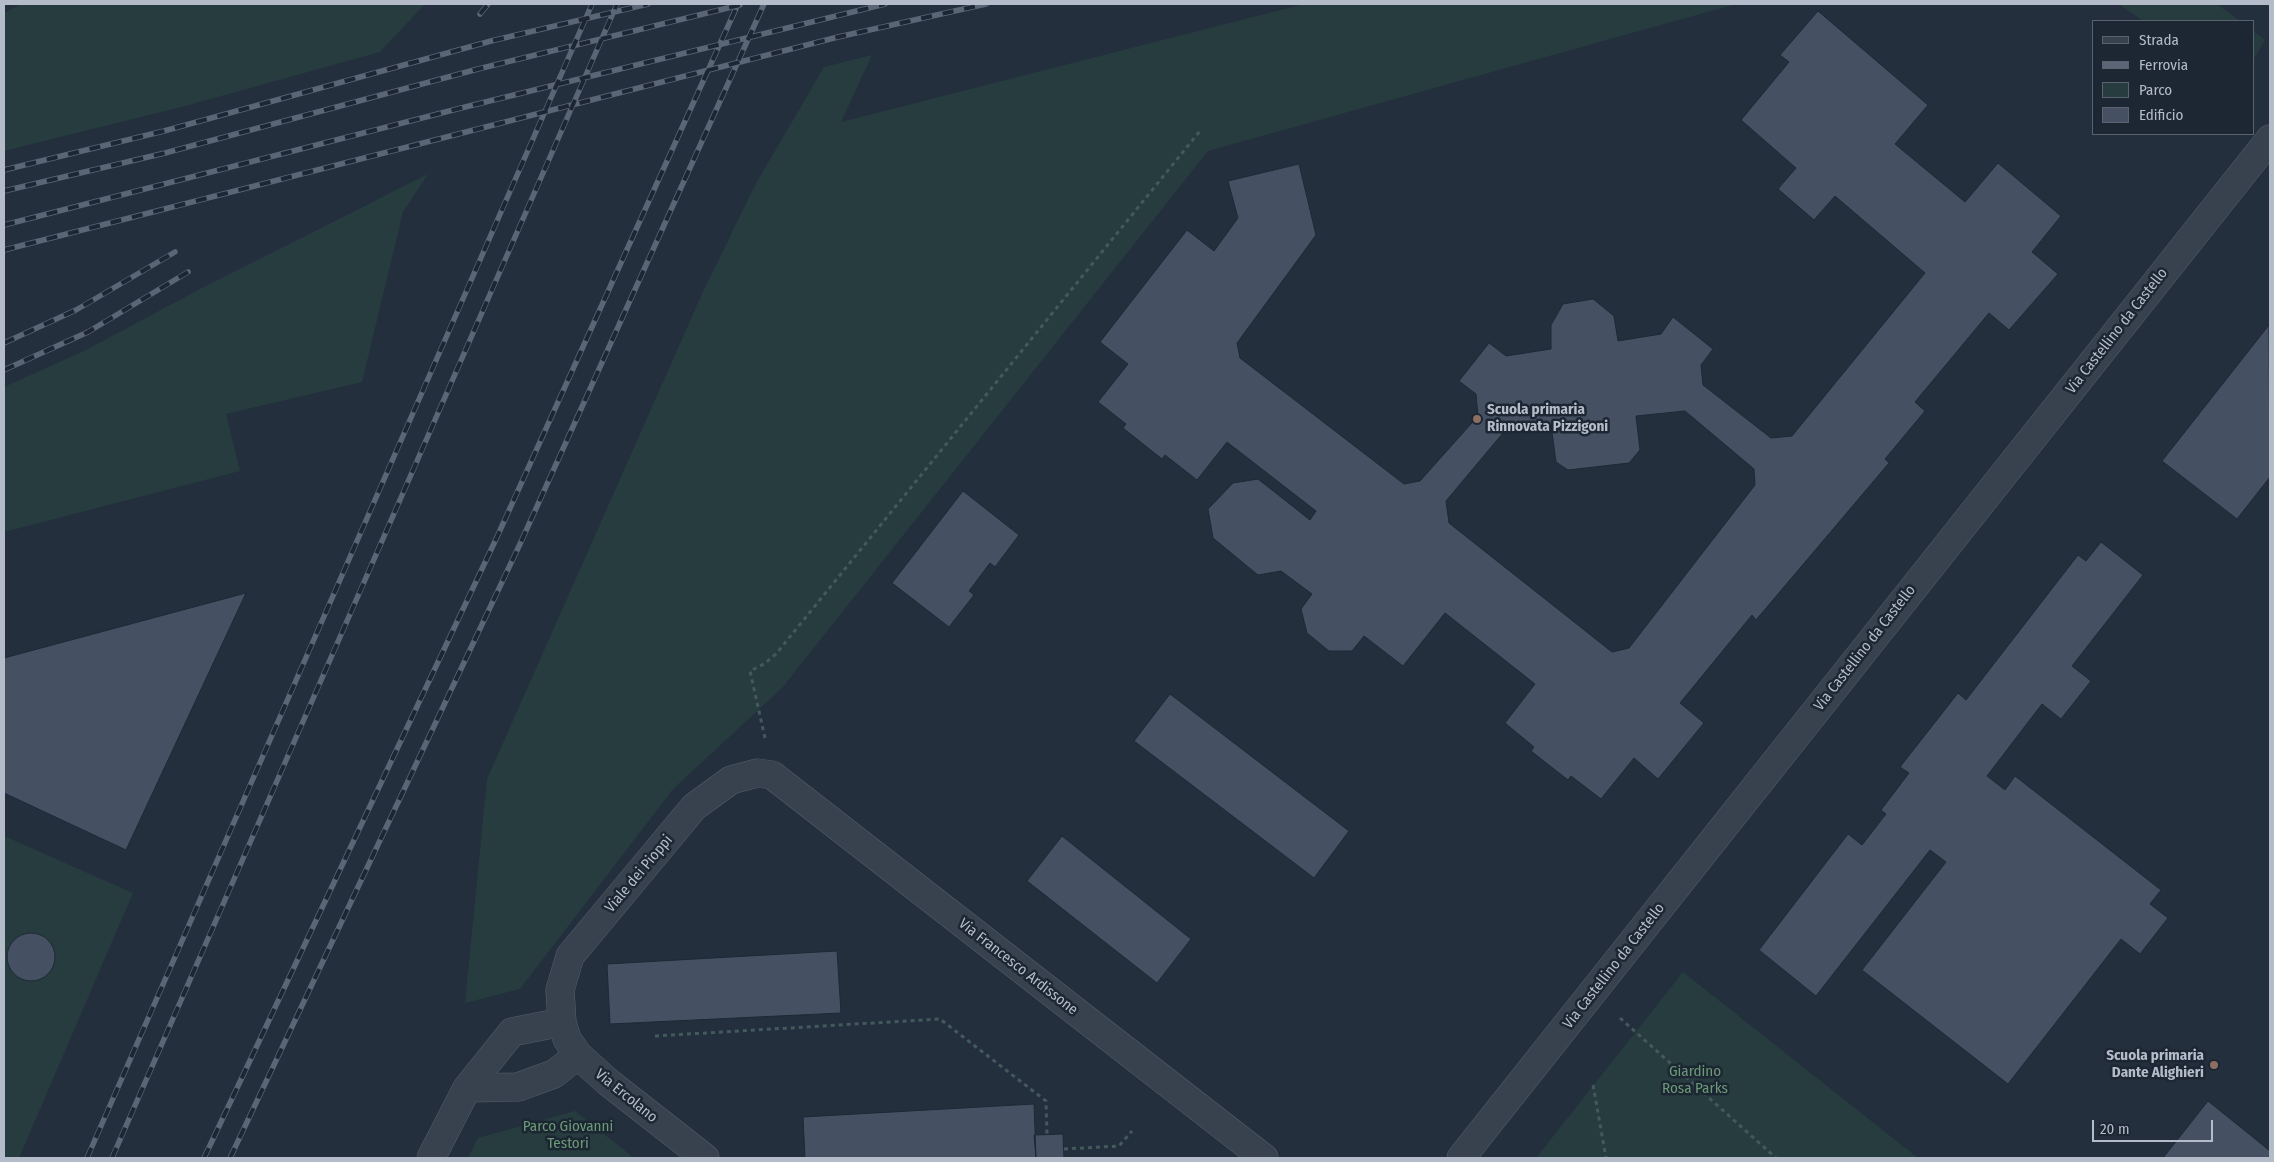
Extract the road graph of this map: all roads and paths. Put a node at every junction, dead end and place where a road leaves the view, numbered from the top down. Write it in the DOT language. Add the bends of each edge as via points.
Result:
graph roads {
  1 [pos="1200,131"];
  2 [pos="2270,139"];
  3 [pos="772,775"];
  4 [pos="1620,1018"];
  5 [pos="562,1022"];
  6 [pos="655,1036"];
  7 [pos="578,1055"];
  8 [pos="1593,1085"];
  9 [pos="467,1088"];
  10 [pos="1132,1130"];
  11 [pos="1047,1134"];
  12 [pos="1064,1149"];
  13 [pos="431,1158"];
  14 [pos="705,1158"];
  15 [pos="1264,1158"];
  16 [pos="1461,1158"];
  17 [pos="1606,1158"];
  18 [pos="1776,1158"];
  1 -- 3 [label="path" via="776,654 750,671"];
  2 -- 16 [label="street, Via Castellino da Castello"];
  3 -- 5 [label="street, Viale dei Pioppi" via="757,772 731,780 694,807 570,956 560,990"];
  3 -- 15 [label="street, Via Francesco Ardissone"];
  4 -- 18 [label="path"];
  5 -- 7 [label="street, Via Ercolano" via="567,1039"];
  5 -- 9 [label="street" via="512,1032"];
  6 -- 11 [label="path" via="940,1020 1046,1101"];
  7 -- 9 [label="street" via="554,1074 518,1087"];
  7 -- 14 [label="street, Via Ercolano"];
  8 -- 17 [label="path"];
  9 -- 13 [label="street"];
  10 -- 12 [label="path" via="1119,1146"];
}
